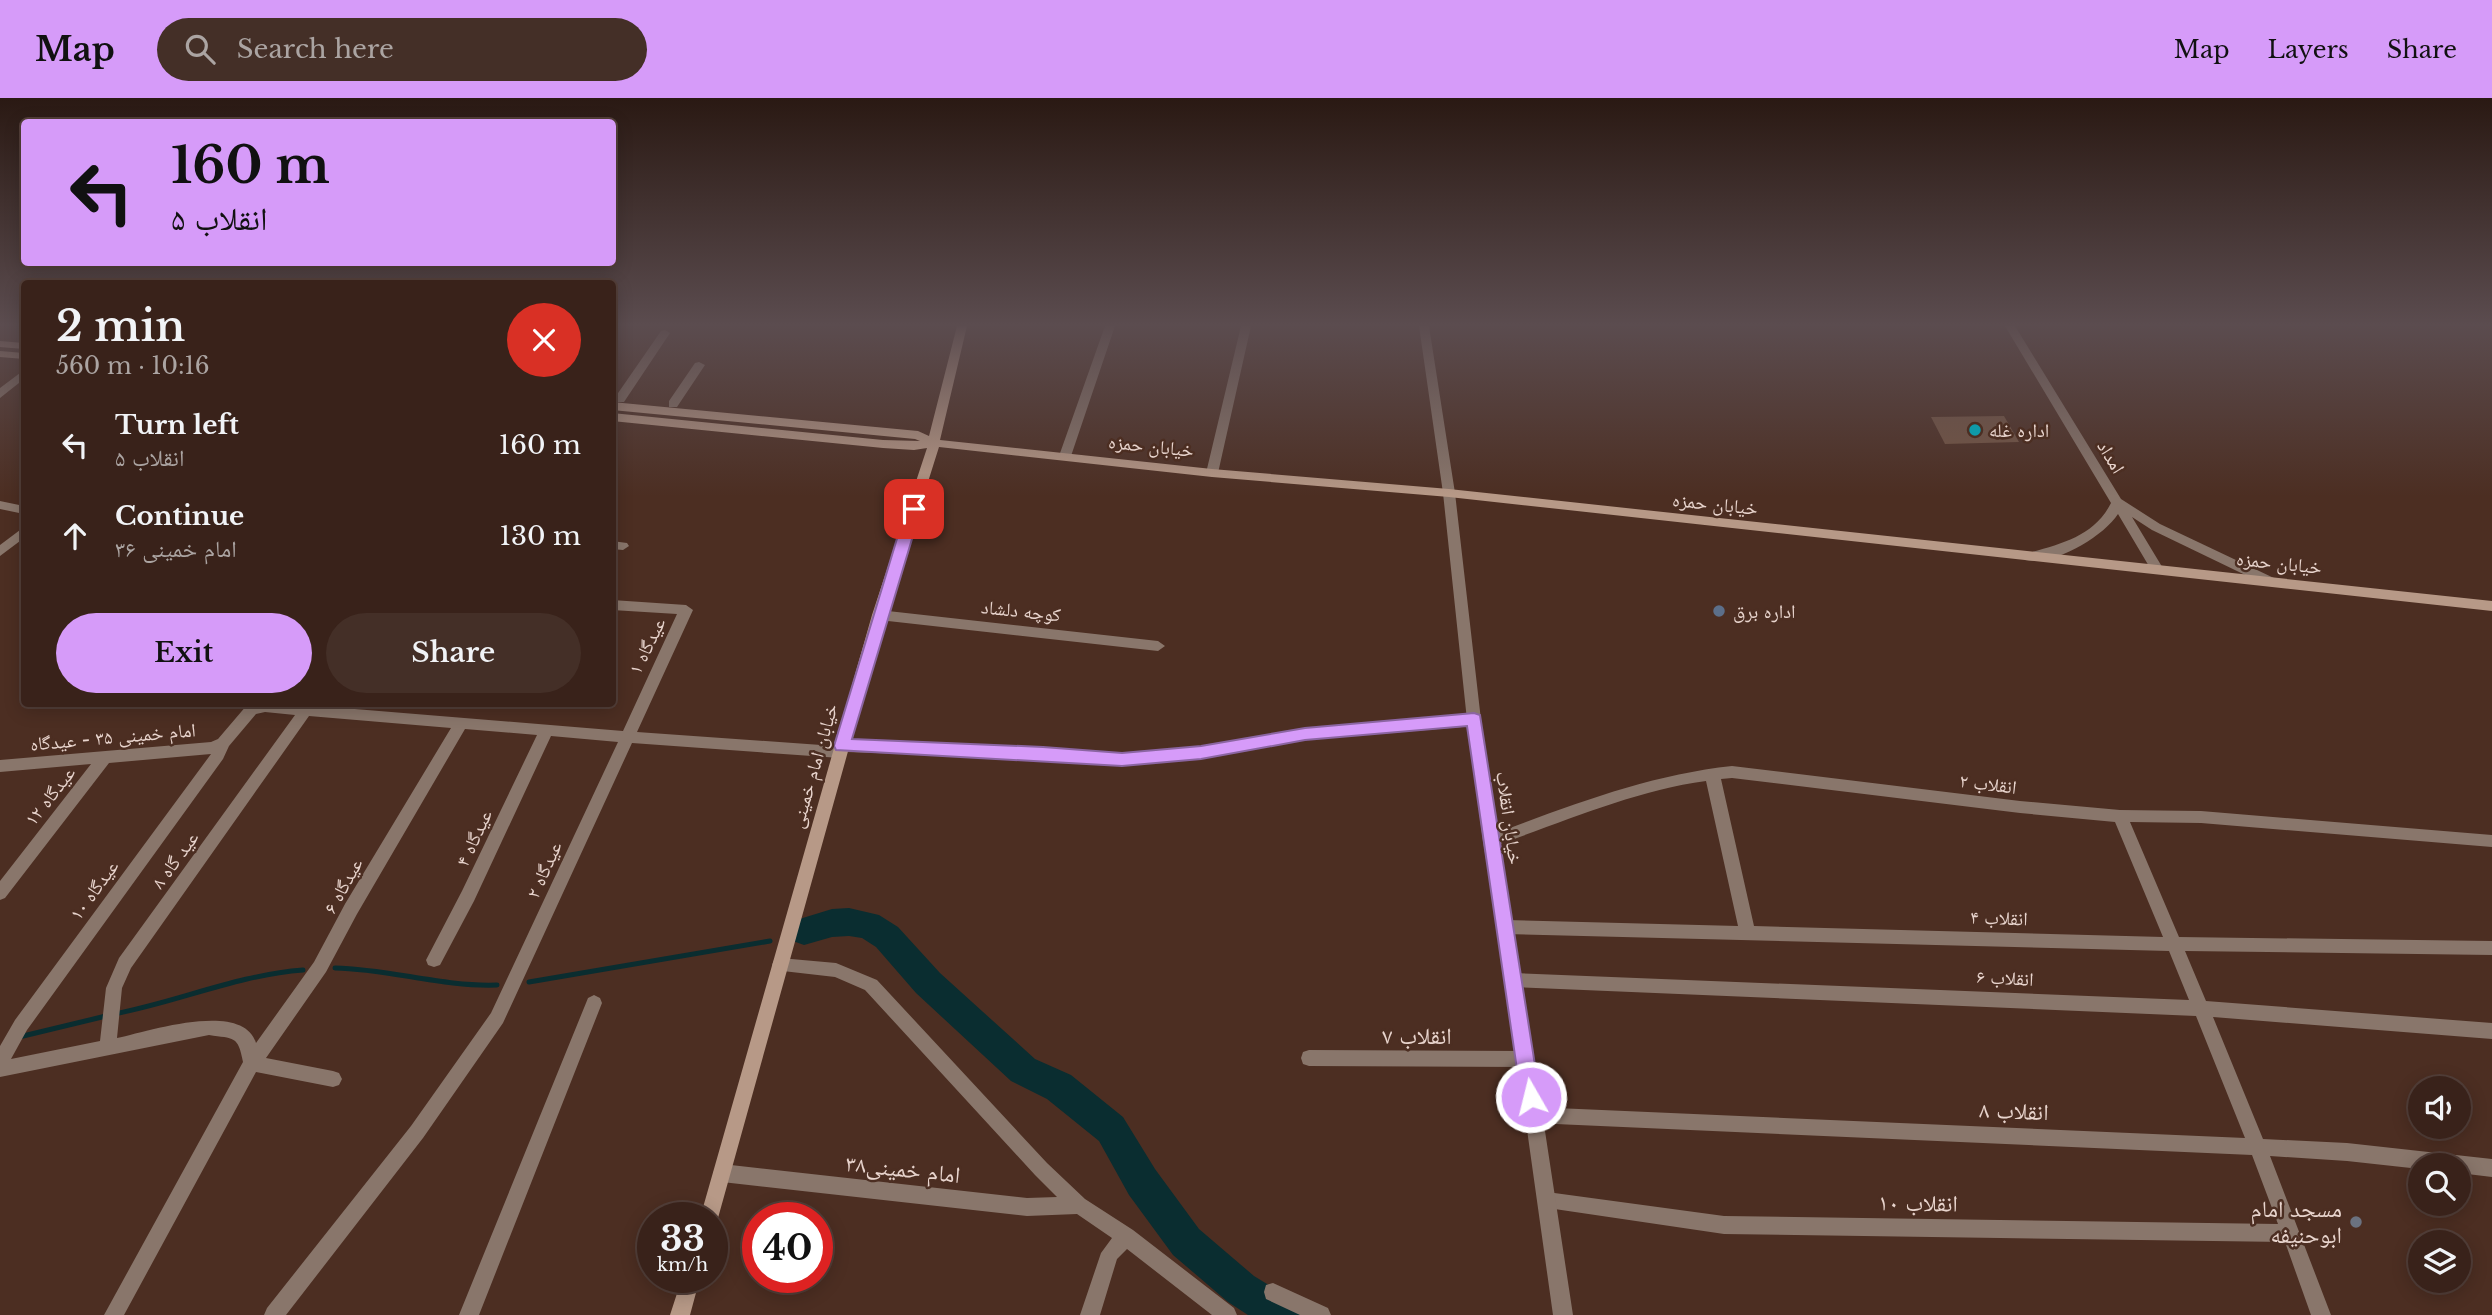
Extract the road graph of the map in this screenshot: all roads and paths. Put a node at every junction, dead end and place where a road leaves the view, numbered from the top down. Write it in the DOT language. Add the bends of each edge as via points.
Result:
graph roads {
  1 [pos="13,383"];
  2 [pos="630,383"];
  3 [pos="687,383"];
  4 [pos="948,383"];
  5 [pos="1090,383"];
  6 [pos="1233,383"];
  7 [pos="1433,383"];
  8 [pos="2045,383"];
  9 [pos="0,394"];
  10 [pos="616,403"];
  11 [pos="673,404"];
  12 [pos="616,417"];
  13 [pos="933,443"];
  14 [pos="1065,456"];
  15 [pos="1212,472"];
  16 [pos="1449,493"];
  17 [pos="2118,502"];
  18 [pos="0,505"];
  19 [pos="21,509"];
  20 [pos="21,534"];
  21 [pos="0,552"];
  22 [pos="2029,557"];
  23 [pos="2158,570"];
  24 [pos="2271,582"];
  25 [pos="616,605"];
  26 [pos="2492,606"];
  27 [pos="879,615"];
  28 [pos="1158,646"];
  29 [pos="306,710"];
  30 [pos="1474,720"];
  31 [pos="461,723"];
  32 [pos="546,731"];
  33 [pos="625,737"];
  34 [pos="223,743"];
  35 [pos="841,749"];
  36 [pos="105,757"];
  37 [pos="0,766"];
  38 [pos="1712,773"];
  39 [pos="2120,816"];
  40 [pos="1491,841"];
  41 [pos="2492,841"];
  42 [pos="0,892"];
  43 [pos="1505,927"];
  44 [pos="1747,932"];
  45 [pos="2174,944"];
  46 [pos="2492,948"];
  47 [pos="434,960"];
  48 [pos="780,965"];
  49 [pos="1514,980"];
  50 [pos="594,1003"];
  51 [pos="2202,1009"];
  52 [pos="2492,1031"];
  53 [pos="108,1046"];
  54 [pos="1309,1058"];
  55 [pos="1525,1059"];
  56 [pos="0,1062"];
  57 [pos="252,1063"];
  58 [pos="0,1069"];
  59 [pos="333,1079"];
  60 [pos="1533,1115"];
  61 [pos="2257,1147"];
  62 [pos="2492,1168"];
  63 [pos="722,1173"];
  64 [pos="1547,1201"];
  65 [pos="714,1202"];
  66 [pos="1079,1205"];
  67 [pos="2291,1233"];
  68 [pos="1126,1237"];
  69 [pos="1273,1292"];
  70 [pos="687,1293"];
  71 [pos="114,1315"];
  72 [pos="274,1315"];
  73 [pos="469,1315"];
  74 [pos="680,1315"];
  75 [pos="1090,1315"];
  76 [pos="1227,1315"];
  77 [pos="1321,1315"];
  78 [pos="1563,1315"];
  79 [pos="2321,1315"];
  1 -- 9 [label="street"];
  2 -- 10 [label="street"];
  3 -- 11 [label="street"];
  4 -- 13 [label="main road, خیابان امام خمینی"];
  5 -- 14 [label="street"];
  6 -- 15 [label="street"];
  7 -- 16 [label="street, خیابان انقلاب"];
  8 -- 17 [label="street, امداد"];
  10 -- 13 [label="main road, خیابان حمزه" via="918,435"];
  12 -- 13 [label="main road, خیابان حمزه" via="883,444"];
  13 -- 14 [label="main road, خیابان حمزه"];
  13 -- 27 [label="main road, خیابان امام خمینی"];
  14 -- 15 [label="main road, خیابان حمزه"];
  15 -- 16 [label="main road, خیابان حمزه"];
  16 -- 22 [label="main road, خیابان حمزه"];
  16 -- 30 [label="street, خیابان انقلاب"];
  17 -- 22 [label="street" via="2102,528 2074,544"];
  17 -- 23 [label="street, امداد"];
  17 -- 24 [label="street" via="2157,527"];
  18 -- 19 [label="street"];
  20 -- 21 [label="street"];
  22 -- 23 [label="main road, خیابان حمزه"];
  23 -- 24 [label="main road, خیابان حمزه"];
  24 -- 26 [label="main road, خیابان حمزه"];
  25 -- 33 [label="street, عیدگاه ۱" via="686,610"];
  27 -- 28 [label="street, کوچه دلشاد"];
  27 -- 35 [label="main road, خیابان امام خمینی"];
  29 -- 31 [label="street, امام خمینی ۳۵ - عیدگاه"];
  29 -- 34 [label="street, امام خمینی ۳۵ - عیدگاه" via="252,709"];
  29 -- 53 [label="street, عید گاه ۸" via="125,963 114,988"];
  30 -- 35 [label="street, امام خمینی ۳۵ - عیدگاه" via="1305,734 1163,758 1122,760 1043,753"];
  30 -- 40 [label="street, خیابان انقلاب"];
  31 -- 32 [label="street, امام خمینی ۳۵ - عیدگاه"];
  31 -- 57 [label="street, عیدگاه ۶" via="320,967"];
  32 -- 33 [label="street, امام خمینی ۳۵ - عیدگاه"];
  32 -- 47 [label="street, عیدگاه ۴"];
  33 -- 35 [label="street, امام خمینی ۳۵ - عیدگاه"];
  33 -- 72 [label="street, عیدگاه ۲" via="497,1018 389,1169"];
  34 -- 36 [label="street, امام خمینی ۳۵ - عیدگاه" via="213,748"];
  34 -- 56 [label="street, عیدگاه ۱۰" via="21,1025"];
  35 -- 48 [label="main road, خیابان امام خمینی"];
  36 -- 37 [label="street, امام خمینی ۳۵ - عیدگاه"];
  36 -- 42 [label="street, عیدگاه ۱۲"];
  38 -- 39 [label="street, انقلاب ۲"];
  38 -- 40 [label="street, انقلاب ۲" via="1601,802"];
  38 -- 44 [label="street"];
  39 -- 41 [label="street, انقلاب ۲" via="2215,818"];
  39 -- 45 [label="street"];
  40 -- 43 [label="street, خیابان انقلاب"];
  43 -- 44 [label="street, انقلاب ۴"];
  43 -- 49 [label="street, خیابان انقلاب"];
  44 -- 45 [label="street, انقلاب ۴"];
  45 -- 46 [label="street, انقلاب ۴"];
  45 -- 51 [label="street"];
  48 -- 63 [label="main road, خیابان امام خمینی"];
  48 -- 66 [label="street" via="836,970 871,985"];
  49 -- 51 [label="street, انقلاب ۶"];
  49 -- 55 [label="street, خیابان انقلاب"];
  50 -- 73 [label="street"];
  51 -- 52 [label="street, انقلاب ۶"];
  51 -- 61 [label="street"];
  53 -- 57 [label="street" via="209,1027 237,1032 247,1040"];
  53 -- 58 [label="street"];
  54 -- 55 [label="street, انقلاب ۷"];
  55 -- 60 [label="street, خیابان انقلاب"];
  57 -- 59 [label="street"];
  57 -- 71 [label="street, عیدگاه ۶"];
  60 -- 61 [label="street, انقلاب ۸"];
  60 -- 64 [label="street, خیابان انقلاب"];
  61 -- 62 [label="street, انقلاب ۸"];
  61 -- 67 [label="street"];
  63 -- 65 [label="main road, خیابان امام خمینی"];
  63 -- 66 [label="street, امام خمینی۳۸" via="1027,1207"];
  64 -- 67 [label="street, انقلاب ۱۰" via="1724,1226"];
  64 -- 78 [label="street, خیابان انقلاب"];
  66 -- 68 [label="street"];
  67 -- 79 [label="street"];
  68 -- 75 [label="street" via="1110,1253"];
  68 -- 76 [label="street"];
  69 -- 77 [label="street"];
  70 -- 74 [label="main road"];
}
